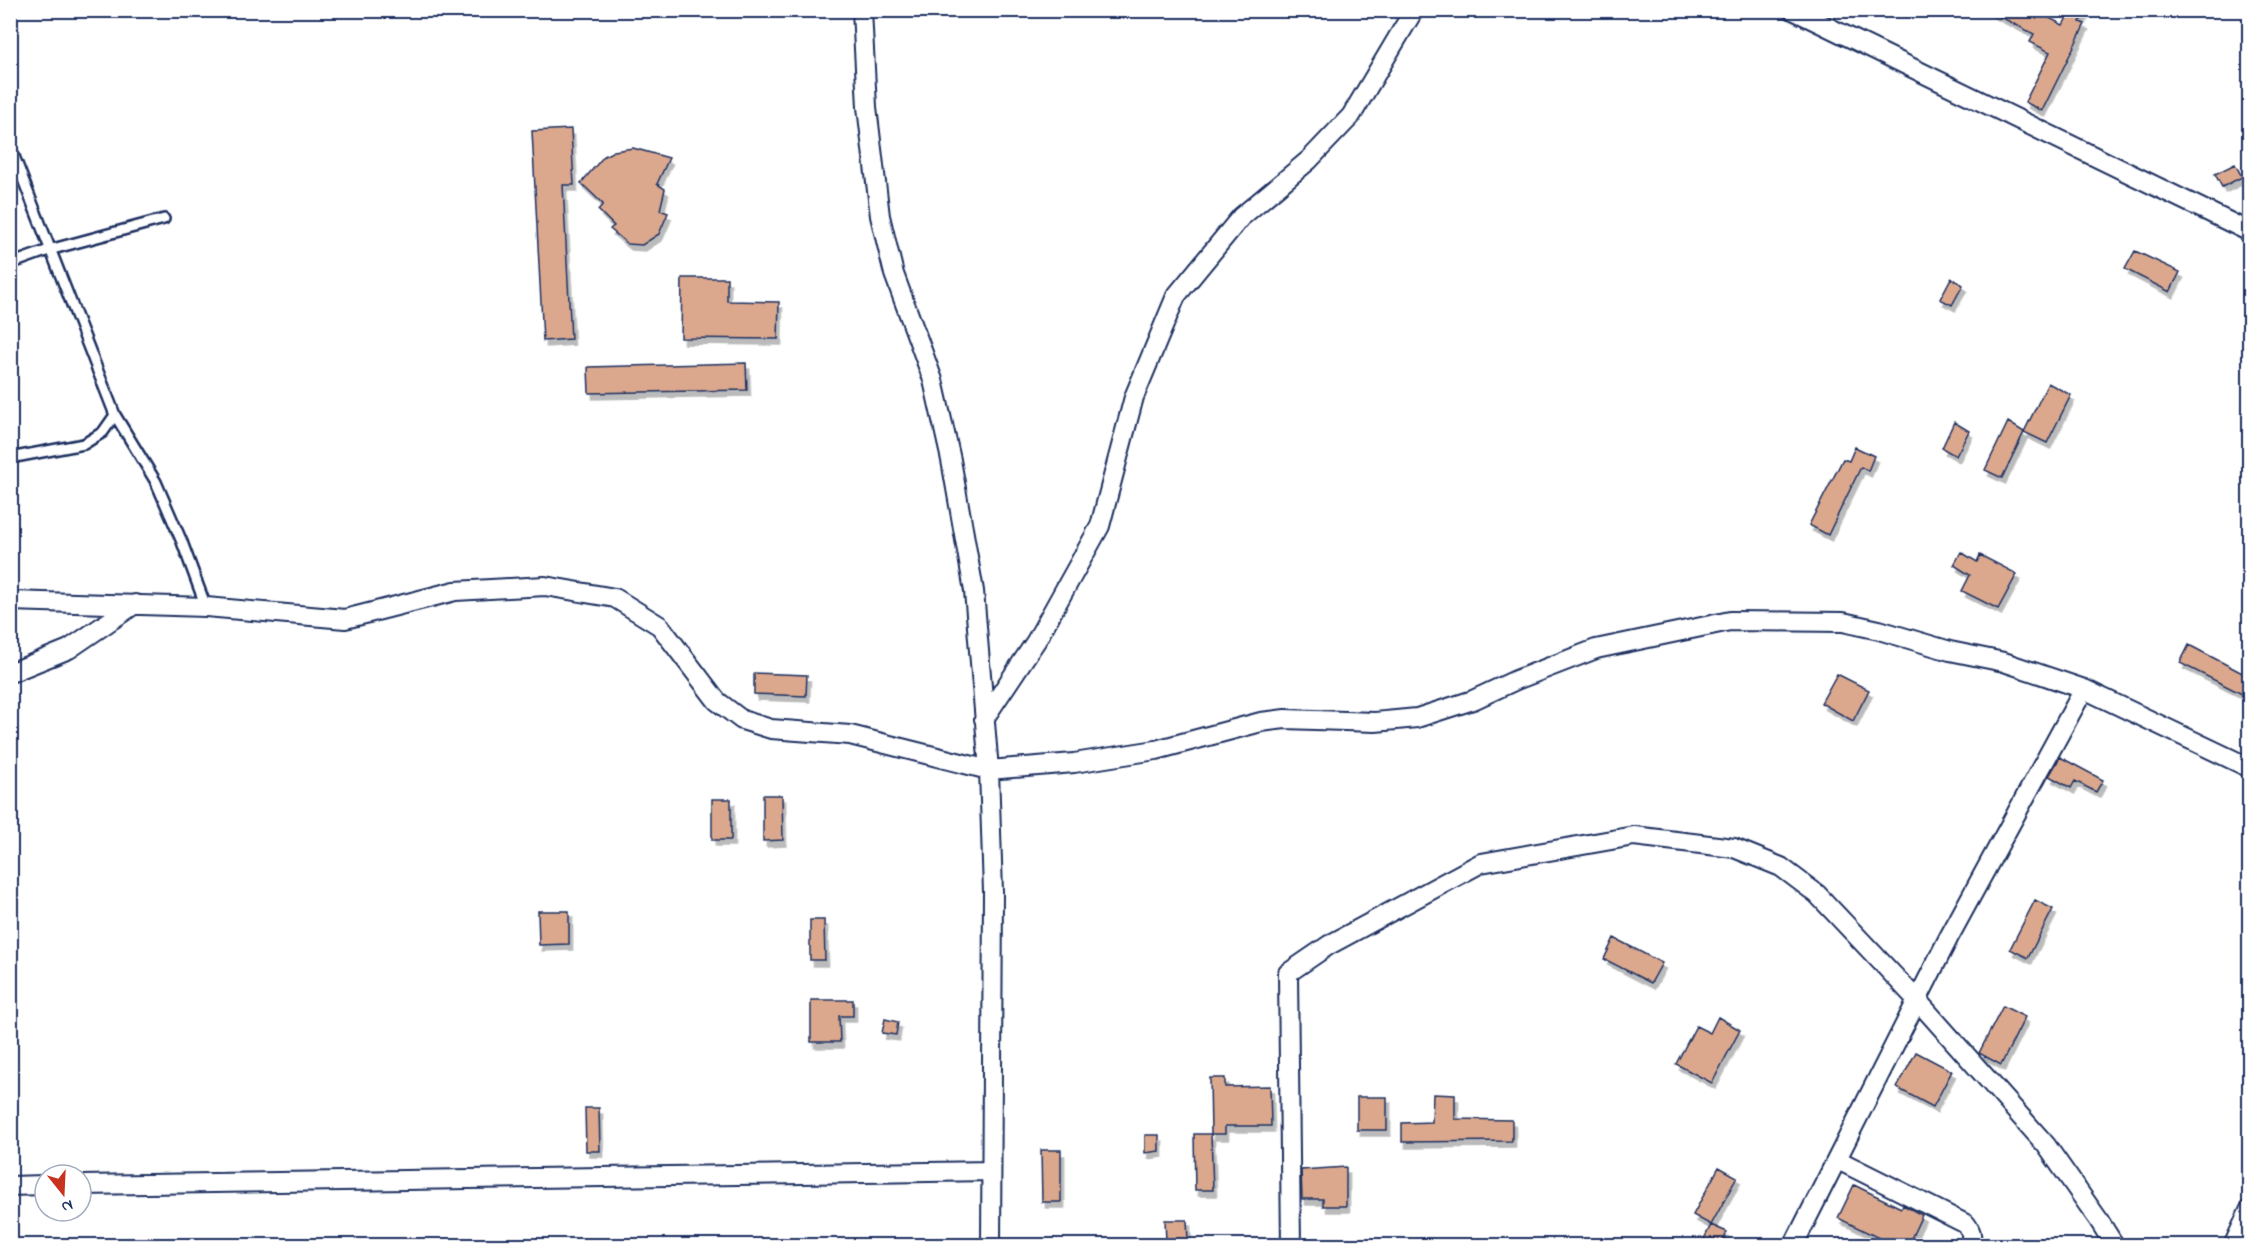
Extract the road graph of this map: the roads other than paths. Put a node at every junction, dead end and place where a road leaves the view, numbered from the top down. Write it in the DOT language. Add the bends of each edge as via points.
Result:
graph roads {
  1 [pos="862,10"];
  2 [pos="1414,10"];
  3 [pos="1793,10"];
  4 [pos="10,146"];
  5 [pos="164,219"];
  6 [pos="2250,232"];
  7 [pos="49,250"];
  8 [pos="10,264"];
  9 [pos="115,415"];
  10 [pos="10,458"];
  11 [pos="10,601"];
  12 [pos="135,604"];
  13 [pos="206,607"];
  14 [pos="10,673"];
  15 [pos="2084,689"];
  16 [pos="984,719"];
  17 [pos="2250,768"];
  18 [pos="989,770"];
  19 [pos="1917,1000"];
  20 [pos="1838,1160"];
  21 [pos="992,1172"];
  22 [pos="33,1185"];
  23 [pos="93,1185"];
  24 [pos="10,1186"];
  25 [pos="2250,1209"];
  26 [pos="991,1245"];
  27 [pos="1291,1245"];
  28 [pos="1793,1245"];
  29 [pos="1968,1245"];
  30 [pos="2115,1245"];
  31 [pos="2233,1245"];
  1 -- 16 [label="street" via="867,107 880,216 894,274 933,381 951,460 974,591"];
  2 -- 16 [label="street" via="1351,116 1309,160 1241,217 1176,296 1134,397 1100,526 1036,641"];
  3 -- 6 [label="street"];
  4 -- 7 [label="lane"];
  5 -- 7 [label="lane"];
  7 -- 8 [label="lane"];
  7 -- 9 [label="lane"];
  9 -- 10 [label="lane" via="103,432 84,444"];
  9 -- 13 [label="lane" via="156,482"];
  11 -- 12 [label="street"];
  12 -- 13 [label="street"];
  12 -- 14 [label="street" via="69,649"];
  13 -- 18 [label="street" via="345,619 455,591 545,586 615,598 660,626 717,701 742,720 771,729 850,735"];
  15 -- 17 [label="street"];
  15 -- 18 [label="street" via="2004,662 1843,622 1730,621 1596,649 1473,700 1417,718 1375,722 1285,719 1156,750 1074,763"];
  15 -- 19 [label="street"];
  16 -- 18 [label="street"];
  18 -- 21 [label="street" via="993,892"];
  19 -- 20 [label="street"];
  19 -- 27 [label="street" via="1817,894 1781,867 1734,848 1634,836 1481,863 1329,945 1288,973"];
  19 -- 30 [label="street" via="2046,1145"];
  20 -- 28 [label="street"];
  20 -- 29 [label="street" via="1966,1224 1972,1238"];
  21 -- 23 [label="street"];
  21 -- 26 [label="street"];
  22 -- 24 [label="street"];
  25 -- 31 [label="street"];
}
